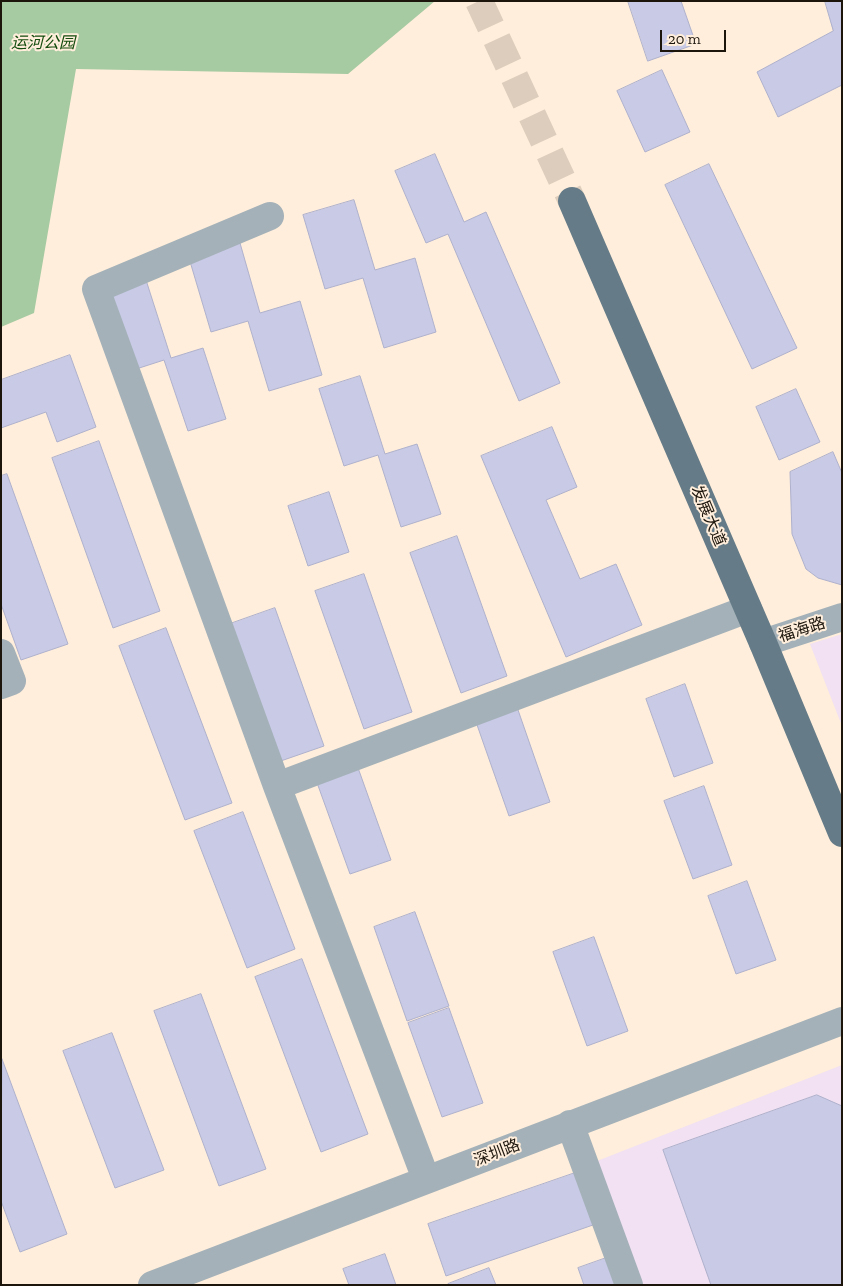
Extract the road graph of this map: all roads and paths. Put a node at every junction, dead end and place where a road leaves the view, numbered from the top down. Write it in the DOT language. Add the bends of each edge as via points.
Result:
graph roads {
  1 [pos="572,201"];
  2 [pos="270,216"];
  3 [pos="748,608"];
  4 [pos="842,617"];
  5 [pos="763,643"];
  6 [pos="1,653"];
  7 [pos="1,684"];
  8 [pos="277,786"];
  9 [pos="842,833"];
  10 [pos="842,1021"];
  11 [pos="570,1124"];
  12 [pos="426,1179"];
  13 [pos="152,1285"];
  14 [pos="629,1285"];
  1 -- 3 [label="main road, 发展大道"];
  2 -- 8 [label="street" via="96,289"];
  3 -- 5 [label="main road, 发展大道"];
  3 -- 8 [label="street"];
  4 -- 5 [label="street, 福海路"];
  5 -- 9 [label="main road, 发展大道"];
  6 -- 7 [label="street" via="12,680"];
  8 -- 12 [label="street"];
  10 -- 11 [label="street, 深圳路"];
  11 -- 12 [label="street, 深圳路"];
  11 -- 14 [label="street"];
  12 -- 13 [label="street, 深圳路"];
}
